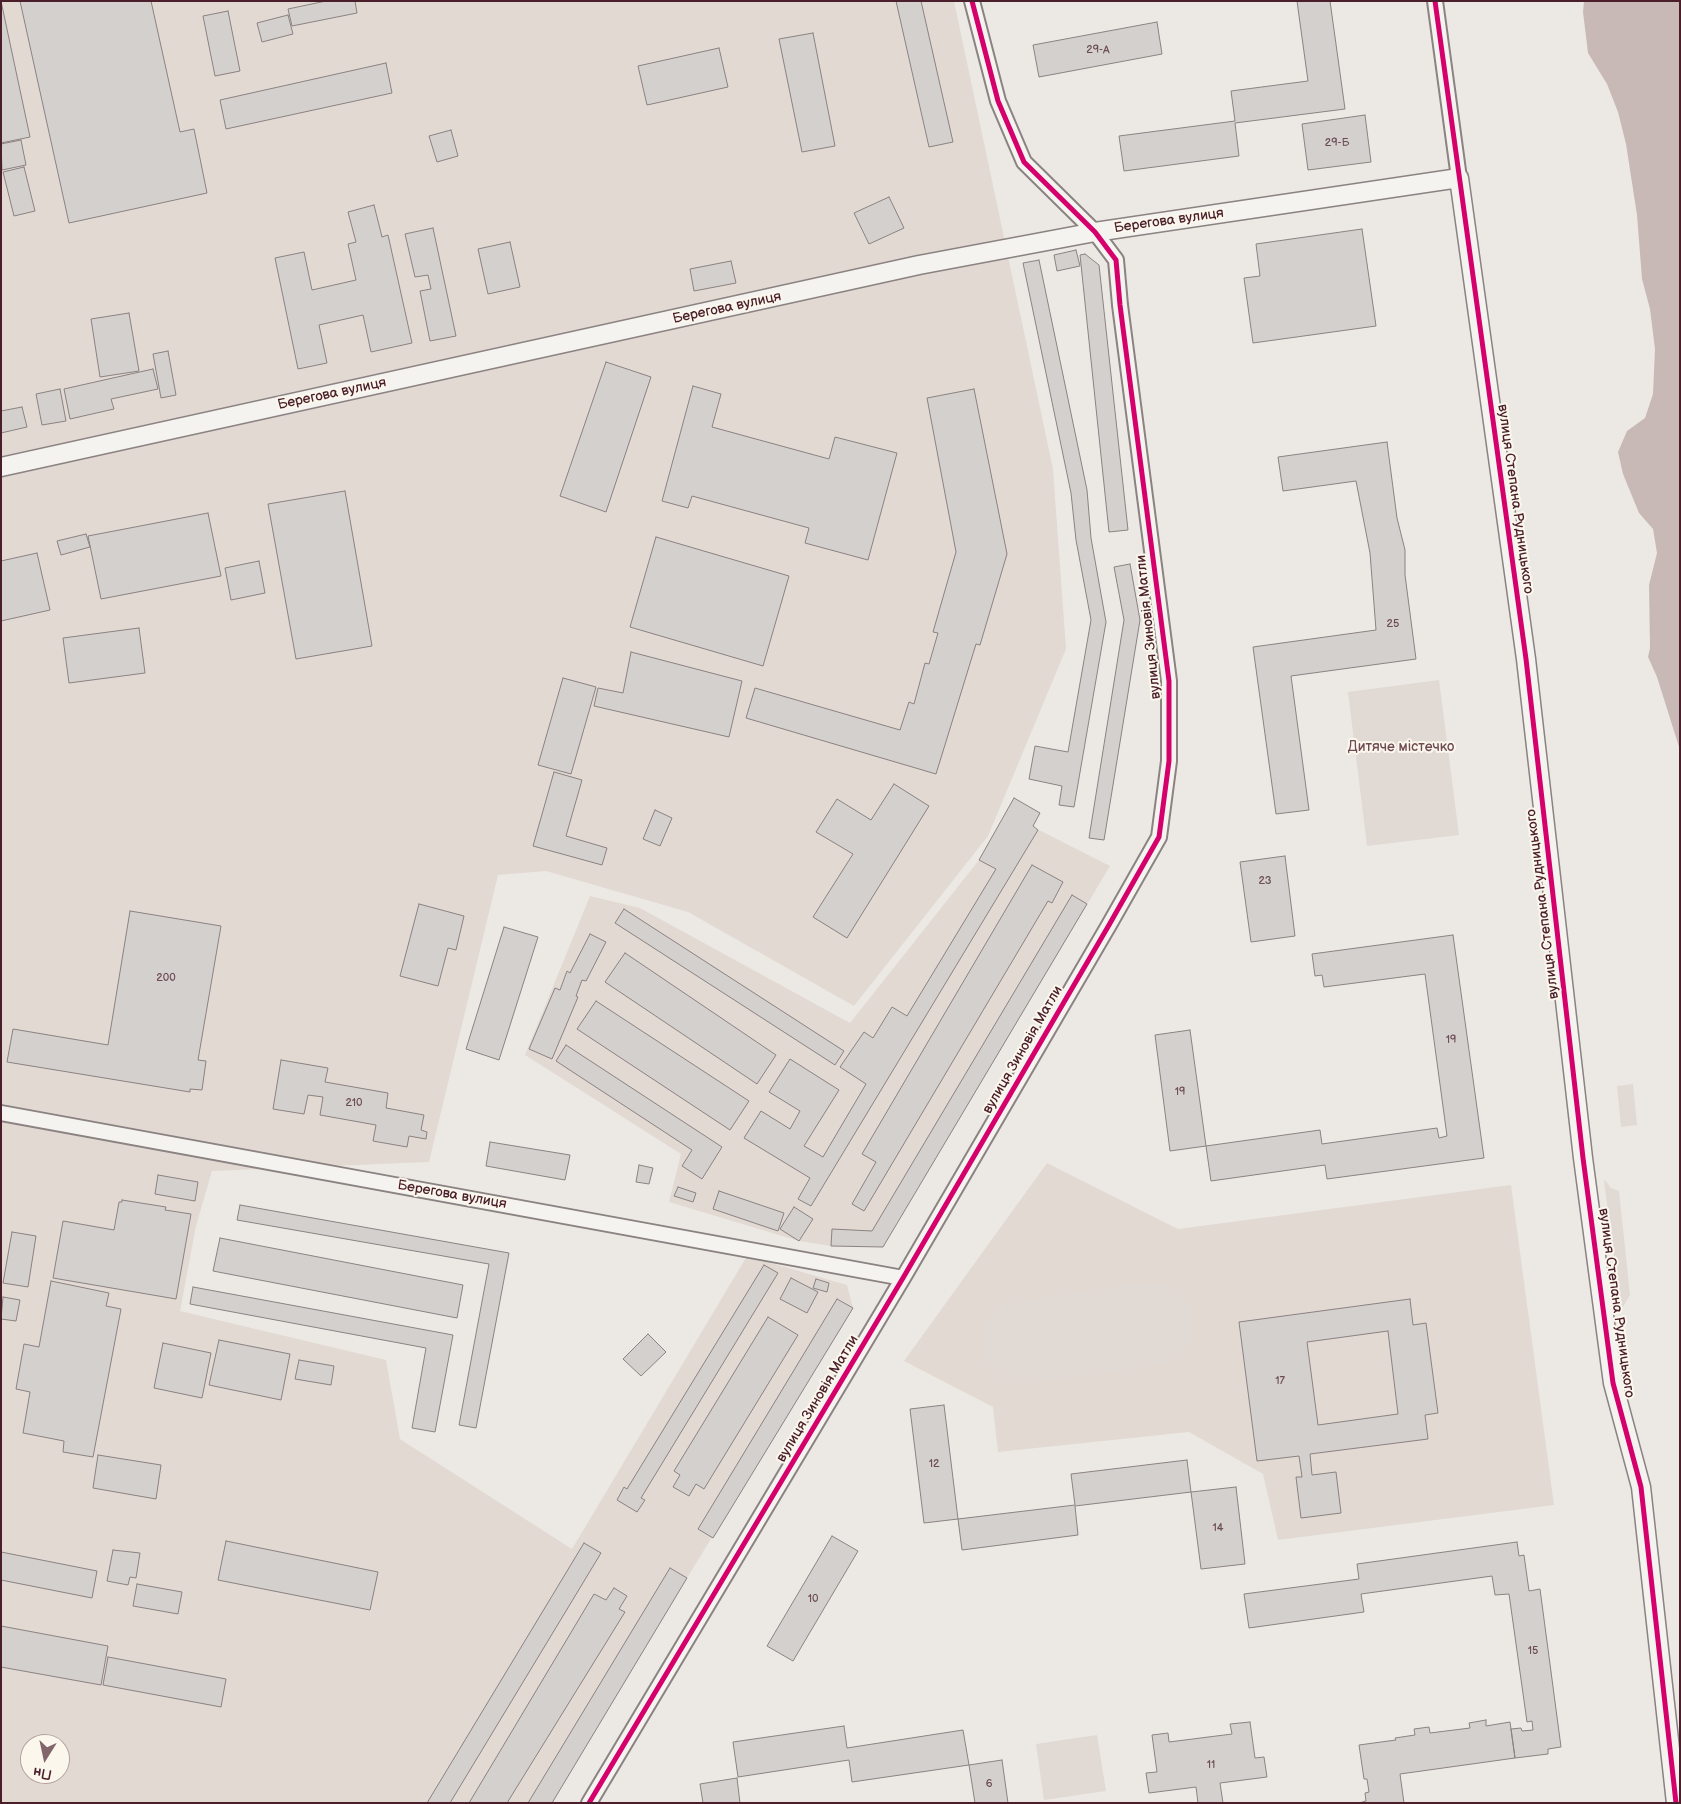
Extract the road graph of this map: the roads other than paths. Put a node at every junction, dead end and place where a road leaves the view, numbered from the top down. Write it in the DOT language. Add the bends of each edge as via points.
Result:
graph roads {
  1 [pos="972,1"];
  2 [pos="1435,1"];
  3 [pos="1459,178"];
  4 [pos="1095,232"];
  5 [pos="1,467"];
  6 [pos="1,1113"];
  7 [pos="904,1278"];
  8 [pos="589,1803"];
  9 [pos="1676,1803"];
  1 -- 4 [label="street, вулиця Зиновія Матли" via="998,101 1024,162"];
  2 -- 3 [label="street, вулиця Степана Рудницького"];
  3 -- 4 [label="street, Берегова вулиця"];
  3 -- 9 [label="street, вулиця Степана Рудницького" via="1526,659 1613,1383 1642,1487"];
  4 -- 5 [label="street, Берегова вулиця" via="910,268"];
  4 -- 7 [label="street, вулиця Зиновія Матли" via="1116,260 1169,681 1169,761 1159,836 1110,926"];
  6 -- 7 [label="street, Берегова вулиця"];
  7 -- 8 [label="street, вулиця Зиновія Матли"];
}
